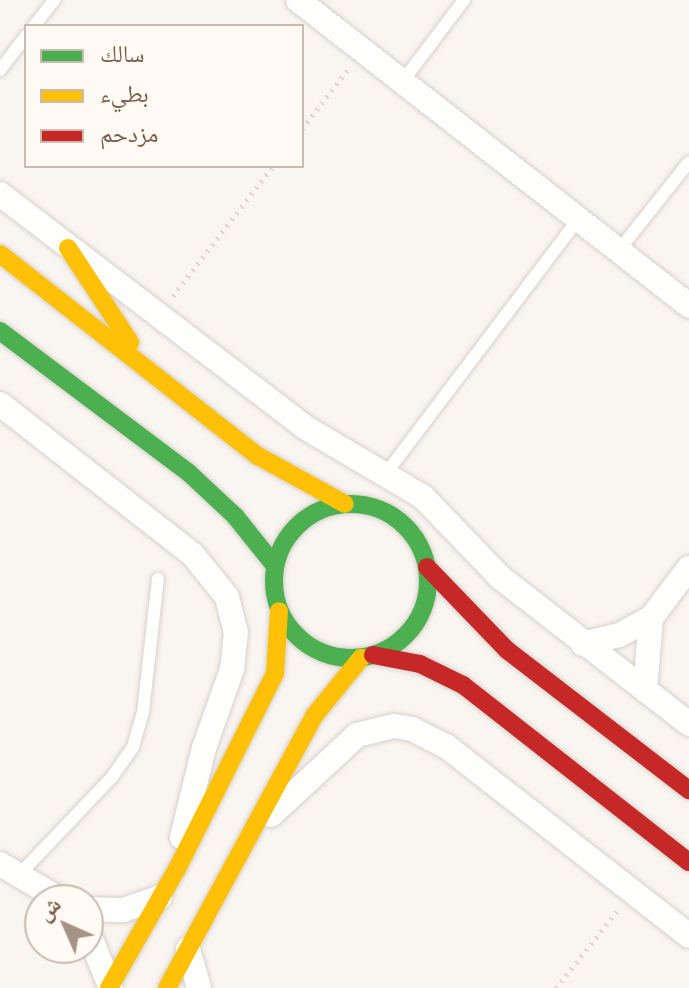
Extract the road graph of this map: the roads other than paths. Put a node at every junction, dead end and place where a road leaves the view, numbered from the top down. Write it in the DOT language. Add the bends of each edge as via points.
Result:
graph roads {
  1 [pos="54,0"];
  2 [pos="298,0"];
  3 [pos="464,0"];
  4 [pos="36,24"];
  5 [pos="24,39"];
  6 [pos="0,70"];
  7 [pos="402,82"];
  8 [pos="689,162"];
  9 [pos="0,194"];
  10 [pos="579,218"];
  11 [pos="68,248"];
  12 [pos="619,250"];
  13 [pos="0,254"];
  14 [pos="689,306"];
  15 [pos="0,331"];
  16 [pos="146,367"];
  17 [pos="0,404"];
  18 [pos="387,472"];
  19 [pos="345,504"];
  20 [pos="275,566"];
  21 [pos="427,567"];
  22 [pos="689,568"];
  23 [pos="158,579"];
  24 [pos="279,611"];
  25 [pos="651,618"];
  26 [pos="583,644"];
  27 [pos="367,656"];
  28 [pos="645,690"];
  29 [pos="689,724"];
  30 [pos="689,790"];
  31 [pos="247,839"];
  32 [pos="689,862"];
  33 [pos="177,869"];
  34 [pos="10,870"];
  35 [pos="33,884"];
  36 [pos="160,897"];
  37 [pos="104,909"];
  38 [pos="689,936"];
  39 [pos="188,949"];
  40 [pos="101,964"];
  41 [pos="110,987"];
  42 [pos="167,988"];
  43 [pos="199,988"];
  1 -- 4 [label="lane"];
  2 -- 7 [label="street"];
  3 -- 7 [label="lane"];
  5 -- 6 [label="lane"];
  7 -- 10 [label="street"];
  8 -- 12 [label="lane"];
  9 -- 11 [label="street"];
  10 -- 12 [label="street"];
  10 -- 18 [label="lane"];
  11 -- 16 [label="main road"];
  11 -- 18 [label="street" via="306,428"];
  12 -- 14 [label="street"];
  13 -- 16 [label="main road"];
  15 -- 20 [label="main road" via="189,473 235,516"];
  16 -- 19 [label="main road" via="258,456"];
  17 -- 33 [label="street" via="193,555 227,597 236,632 232,669 192,788"];
  18 -- 26 [label="street" via="423,497 501,578"];
  19 -- 20 [label="main road" via="308,517 293,530"];
  19 -- 21 [label="main road" via="368,505 407,527"];
  20 -- 24 [label="main road"];
  21 -- 27 [label="main road" via="422,612 394,646"];
  21 -- 30 [label="main road" via="507,650"];
  22 -- 25 [label="street"];
  23 -- 34 [label="lane" via="143,712 133,747 112,777"];
  24 -- 27 [label="main road" via="290,628 321,653"];
  24 -- 33 [label="main road" via="275,673"];
  25 -- 26 [label="street" via="619,635"];
  25 -- 28 [label="street"];
  26 -- 28 [label="street"];
  27 -- 31 [label="main road" via="324,700"];
  27 -- 32 [label="main road" via="420,664 463,685"];
  28 -- 29 [label="street"];
  31 -- 38 [label="street" via="341,745 375,729 412,729 446,746"];
  31 -- 39 [label="main road"];
  33 -- 36 [label="main road"];
  34 -- 35 [label="street"];
  36 -- 37 [label="street" via="123,910"];
  36 -- 41 [label="main road"];
  39 -- 42 [label="main road"];
  39 -- 43 [label="street"];
  40 -- 41 [label="street"];
}
